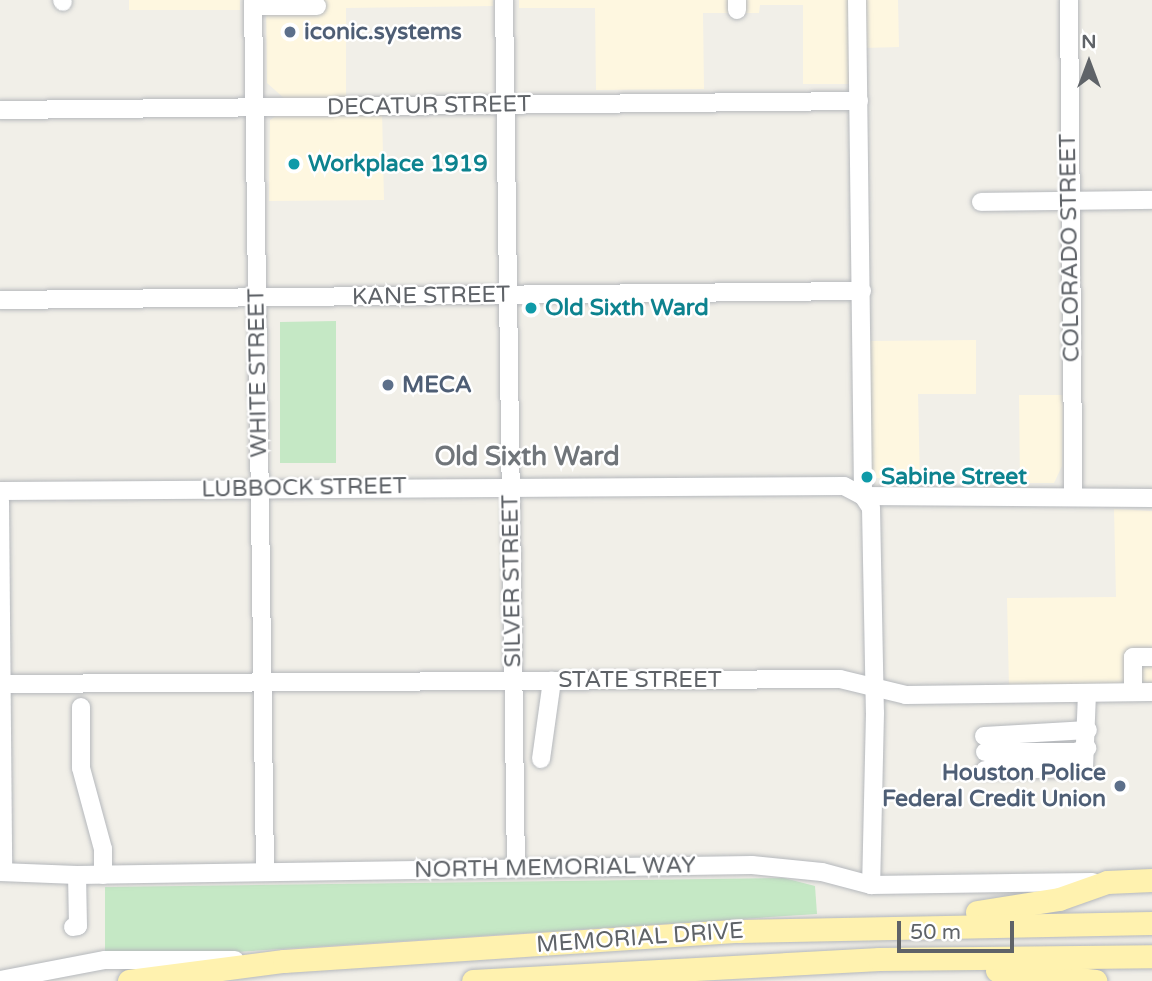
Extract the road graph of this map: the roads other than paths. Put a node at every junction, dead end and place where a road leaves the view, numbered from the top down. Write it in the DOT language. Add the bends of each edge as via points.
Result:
graph roads {
  1 [pos="504,0"];
  2 [pos="857,0"];
  3 [pos="1069,0"];
  4 [pos="253,3"];
  5 [pos="317,6"];
  6 [pos="859,101"];
  7 [pos="506,105"];
  8 [pos="254,107"];
  9 [pos="0,110"];
  10 [pos="1152,200"];
  11 [pos="1068,201"];
  12 [pos="981,202"];
  13 [pos="862,290"];
  14 [pos="509,295"];
  15 [pos="257,298"];
  16 [pos="0,300"];
  17 [pos="511,486"];
  18 [pos="260,488"];
  19 [pos="0,491"];
  20 [pos="863,496"];
  21 [pos="1073,497"];
  22 [pos="1152,498"];
  23 [pos="0,501"];
  24 [pos="1152,657"];
  25 [pos="514,681"];
  26 [pos="552,681"];
  27 [pos="263,683"];
  28 [pos="1,684"];
  29 [pos="872,688"];
  30 [pos="1133,692"];
  31 [pos="1152,692"];
  32 [pos="1087,693"];
  33 [pos="81,707"];
  34 [pos="1087,743"];
  35 [pos="541,759"];
  36 [pos="516,868"];
  37 [pos="1,872"];
  38 [pos="265,872"];
  39 [pos="77,875"];
  40 [pos="103,875"];
  41 [pos="1152,880"];
  42 [pos="1107,882"];
  43 [pos="871,885"];
  44 [pos="1152,923"];
  45 [pos="929,925"];
  46 [pos="73,927"];
  47 [pos="1152,956"];
  48 [pos="951,957"];
  49 [pos="284,961"];
  50 [pos="0,980"];
  51 [pos="129,981"];
  52 [pos="473,981"];
  53 [pos="1095,981"];
  1 -- 7 [label="street, SILVER STREET"];
  2 -- 6 [label="street"];
  3 -- 11 [label="street, COLORADO STREET"];
  4 -- 5 [label="street"];
  4 -- 8 [label="street, WHITE STREET"];
  6 -- 7 [label="street, DECATUR STREET"];
  6 -- 13 [label="street"];
  7 -- 8 [label="street, DECATUR STREET"];
  7 -- 14 [label="street, SILVER STREET"];
  8 -- 9 [label="street, DECATUR STREET"];
  8 -- 15 [label="street, WHITE STREET"];
  10 -- 11 [label="street"];
  11 -- 12 [label="street"];
  11 -- 21 [label="street, COLORADO STREET"];
  13 -- 14 [label="street, KANE STREET"];
  13 -- 20 [label="street"];
  14 -- 15 [label="street, KANE STREET"];
  14 -- 17 [label="street, SILVER STREET"];
  15 -- 16 [label="street, KANE STREET"];
  15 -- 18 [label="street, WHITE STREET"];
  17 -- 18 [label="street, LUBBOCK STREET"];
  17 -- 20 [label="street, LUBBOCK STREET" via="844,486"];
  17 -- 25 [label="street, SILVER STREET"];
  18 -- 19 [label="street, LUBBOCK STREET"];
  18 -- 27 [label="street, WHITE STREET"];
  20 -- 21 [label="street, LUBBOCK STREET"];
  20 -- 29 [label="street" via="871,508"];
  21 -- 22 [label="street, LUBBOCK STREET"];
  23 -- 28 [label="street"];
  24 -- 30 [label="street" via="1133,657"];
  25 -- 26 [label="street, STATE STREET"];
  25 -- 27 [label="street, STATE STREET"];
  25 -- 36 [label="street, SILVER STREET"];
  26 -- 29 [label="street, STATE STREET" via="840,679"];
  26 -- 35 [label="street"];
  27 -- 28 [label="street, STATE STREET"];
  27 -- 38 [label="street, WHITE STREET"];
  28 -- 37 [label="street"];
  29 -- 32 [label="street, STATE STREET" via="906,695"];
  29 -- 43 [label="street" via="876,765"];
  30 -- 31 [label="street, STATE STREET"];
  30 -- 32 [label="street, STATE STREET"];
  32 -- 34 [label="street"];
  33 -- 40 [label="street" via="81,768 101,838"];
  34 -- 34 [label="street" via="1087,764 1080,769 985,752"];
  36 -- 38 [label="street, NORTH MEMORIAL WAY"];
  36 -- 43 [label="street, NORTH MEMORIAL WAY" via="764,866 822,872"];
  37 -- 39 [label="street, NORTH MEMORIAL WAY"];
  38 -- 40 [label="street, NORTH MEMORIAL WAY"];
  39 -- 40 [label="street, NORTH MEMORIAL WAY"];
  39 -- 46 [label="street" via="78,926"];
  41 -- 42 [label="main road"];
  42 -- 43 [label="street, NORTH MEMORIAL WAY"];
  42 -- 45 [label="main road" via="1059,898"];
  44 -- 45 [label="main road, MEMORIAL DRIVE"];
  45 -- 49 [label="main road, MEMORIAL DRIVE" via="738,931"];
  47 -- 48 [label="main road, MEMORIAL DRIVE"];
  48 -- 52 [label="main road, MEMORIAL DRIVE" via="741,964"];
  48 -- 53 [label="main road" via="965,967"];
  49 -- 50 [label="street" via="105,960"];
  49 -- 51 [label="main road, MEMORIAL DRIVE"];
}
